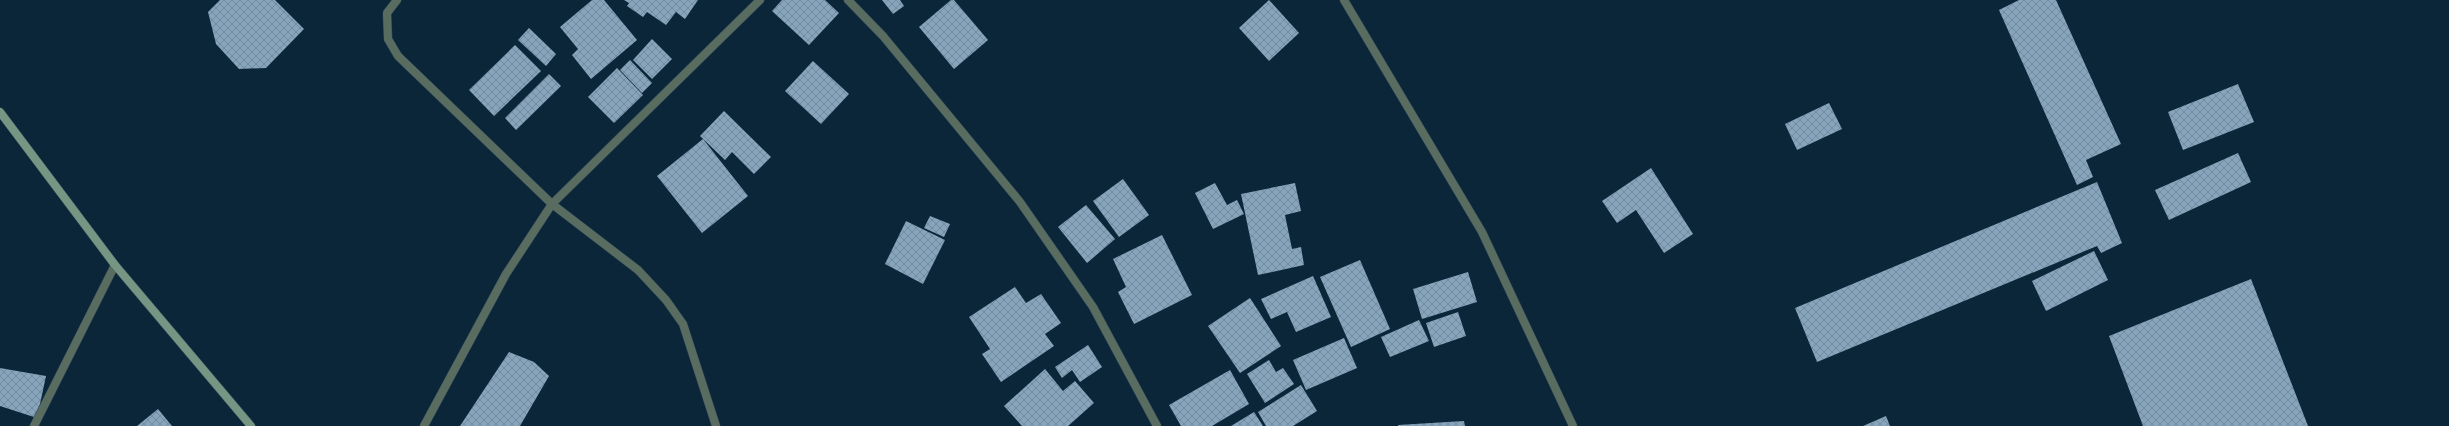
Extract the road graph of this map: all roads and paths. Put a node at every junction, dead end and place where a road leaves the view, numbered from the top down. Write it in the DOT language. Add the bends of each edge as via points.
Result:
graph roads {
  1 [pos="397,0"];
  2 [pos="760,0"];
  3 [pos="848,0"];
  4 [pos="1344,0"];
  5 [pos="0,112"];
  6 [pos="552,204"];
  7 [pos="115,265"];
  8 [pos="34,426"];
  9 [pos="251,426"];
  10 [pos="424,426"];
  11 [pos="716,426"];
  12 [pos="1157,426"];
  13 [pos="1573,426"];
  1 -- 6 [label="street" via="387,14 388,39 398,56"];
  2 -- 6 [label="street"];
  3 -- 12 [label="street" via="883,36 1020,202 1093,307"];
  4 -- 13 [label="street" via="1482,232"];
  5 -- 7 [label="main road"];
  6 -- 10 [label="street" via="506,274"];
  6 -- 11 [label="street" via="638,270 666,300 683,324"];
  7 -- 8 [label="street"];
  7 -- 9 [label="main road"];
}
